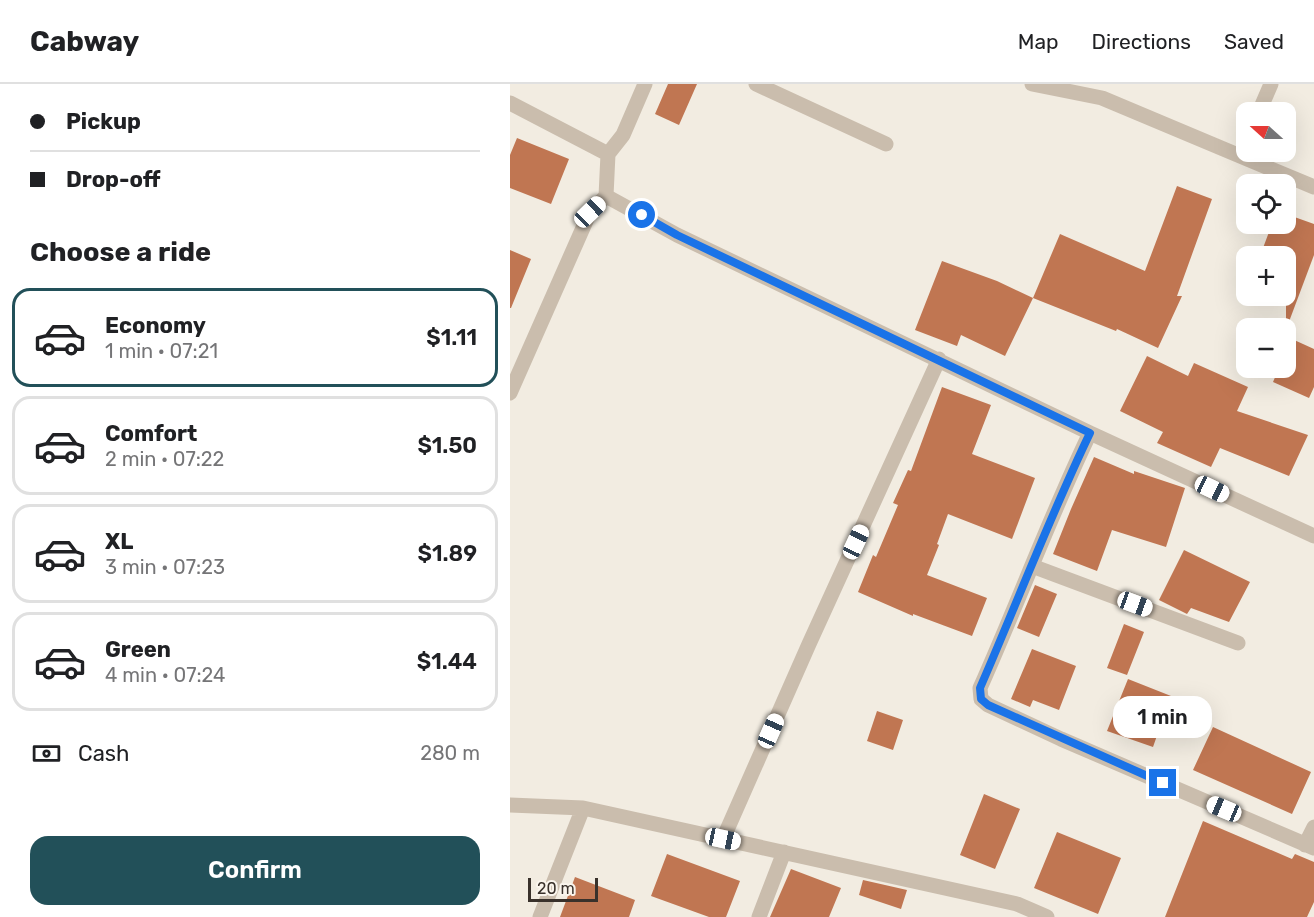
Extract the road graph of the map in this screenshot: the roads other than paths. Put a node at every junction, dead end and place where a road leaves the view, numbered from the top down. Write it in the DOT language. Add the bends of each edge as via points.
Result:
graph roads {
  1 [pos="645,84"];
  2 [pos="756,84"];
  3 [pos="1032,84"];
  4 [pos="1271,84"];
  5 [pos="1105,91"];
  6 [pos="1263,102"];
  7 [pos="510,103"];
  8 [pos="886,144"];
  9 [pos="1236,148"];
  10 [pos="608,154"];
  11 [pos="1265,162"];
  12 [pos="1314,187"];
  13 [pos="606,196"];
  14 [pos="939,359"];
  15 [pos="510,393"];
  16 [pos="1090,433"];
  17 [pos="1314,536"];
  18 [pos="1032,566"];
  19 [pos="1238,643"];
  20 [pos="510,805"];
  21 [pos="583,808"];
  22 [pos="1314,827"];
  23 [pos="723,839"];
  24 [pos="1310,847"];
  25 [pos="784,852"];
  26 [pos="540,917"];
  27 [pos="759,917"];
  28 [pos="1047,917"];
  1 -- 10 [label="street" via="623,135"];
  2 -- 8 [label="street"];
  3 -- 5 [label="street"];
  4 -- 6 [label="street"];
  5 -- 9 [label="street"];
  7 -- 10 [label="street"];
  10 -- 13 [label="street"];
  11 -- 12 [label="street"];
  13 -- 14 [label="street" via="677,235"];
  13 -- 15 [label="street" via="590,212"];
  14 -- 16 [label="street"];
  14 -- 23 [label="street"];
  16 -- 17 [label="street"];
  16 -- 18 [label="street"];
  18 -- 19 [label="street"];
  18 -- 24 [label="street" via="980,688 981,699 1061,739"];
  20 -- 21 [label="street"];
  21 -- 23 [label="street"];
  21 -- 26 [label="street"];
  22 -- 24 [label="street"];
  23 -- 25 [label="street"];
  25 -- 27 [label="street"];
  25 -- 28 [label="street" via="1017,904"];
}
